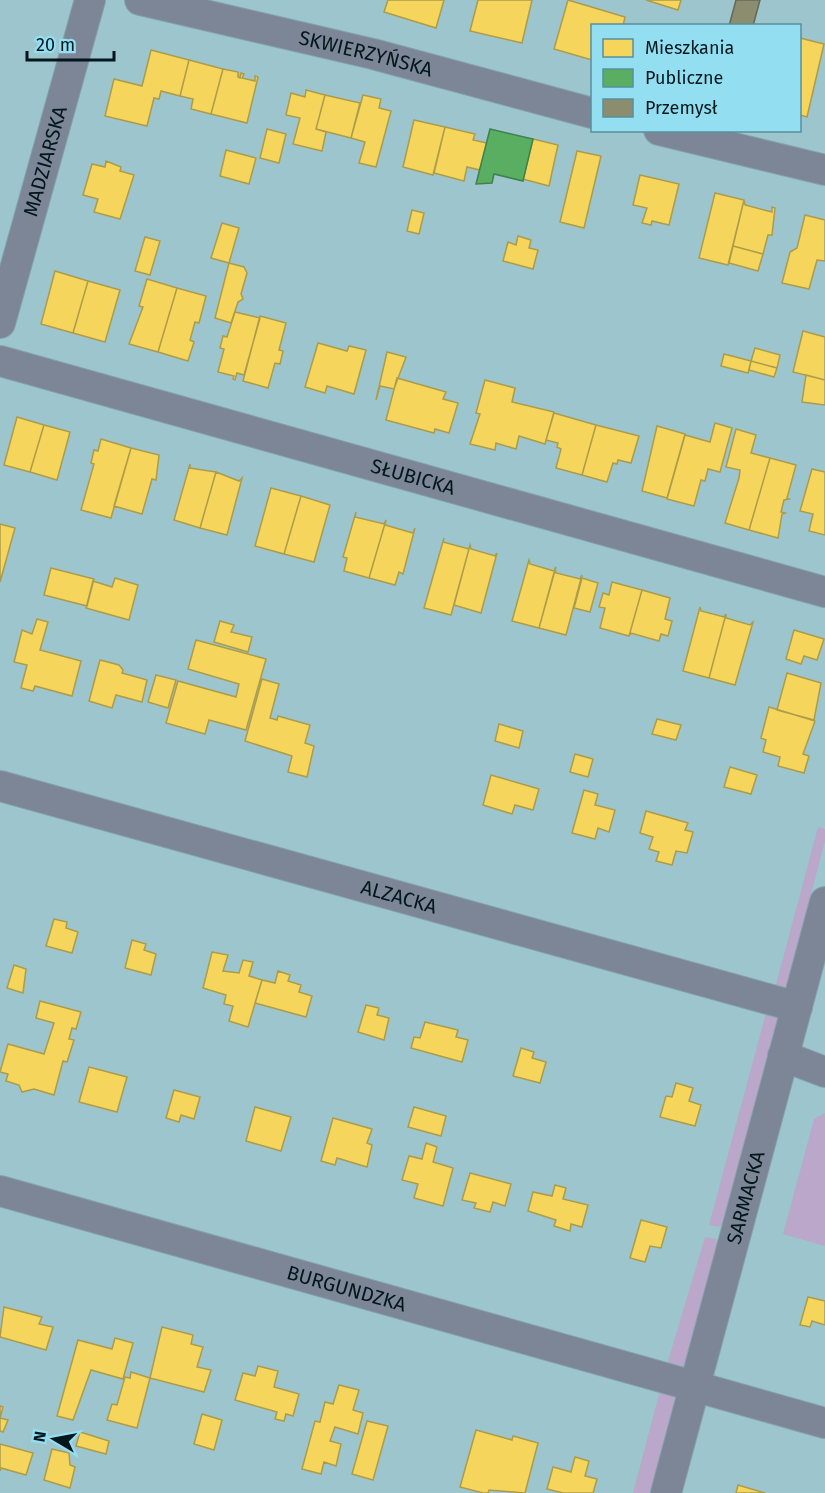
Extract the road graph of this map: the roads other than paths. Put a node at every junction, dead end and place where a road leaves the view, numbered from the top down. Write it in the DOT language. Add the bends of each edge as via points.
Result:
graph roads {
  1 [pos="90,0"];
  2 [pos="140,0"];
  3 [pos="591,113"];
  4 [pos="667,132"];
  5 [pos="825,170"];
  6 [pos="0,323"];
  7 [pos="0,361"];
  8 [pos="825,592"];
  9 [pos="0,786"];
  10 [pos="825,902"];
  11 [pos="797,1007"];
  12 [pos="783,1056"];
  13 [pos="825,1072"];
  14 [pos="0,1191"];
  15 [pos="694,1387"];
  16 [pos="825,1423"];
  17 [pos="666,1493"];
  1 -- 6 [label="street, MADZIARSKA"];
  2 -- 3 [label="street, SKWIERZYŃSKA" via="373,54"];
  4 -- 5 [label="street"];
  7 -- 8 [label="street, SŁUBICKA"];
  9 -- 11 [label="street, ALZACKA"];
  10 -- 11 [label="street, SARMACKA"];
  11 -- 12 [label="street, SARMACKA"];
  12 -- 13 [label="street"];
  12 -- 15 [label="street, SARMACKA"];
  14 -- 15 [label="street, BURGUNDZKA"];
  15 -- 16 [label="street, BURGUNDZKA"];
  15 -- 17 [label="street, SARMACKA"];
}
